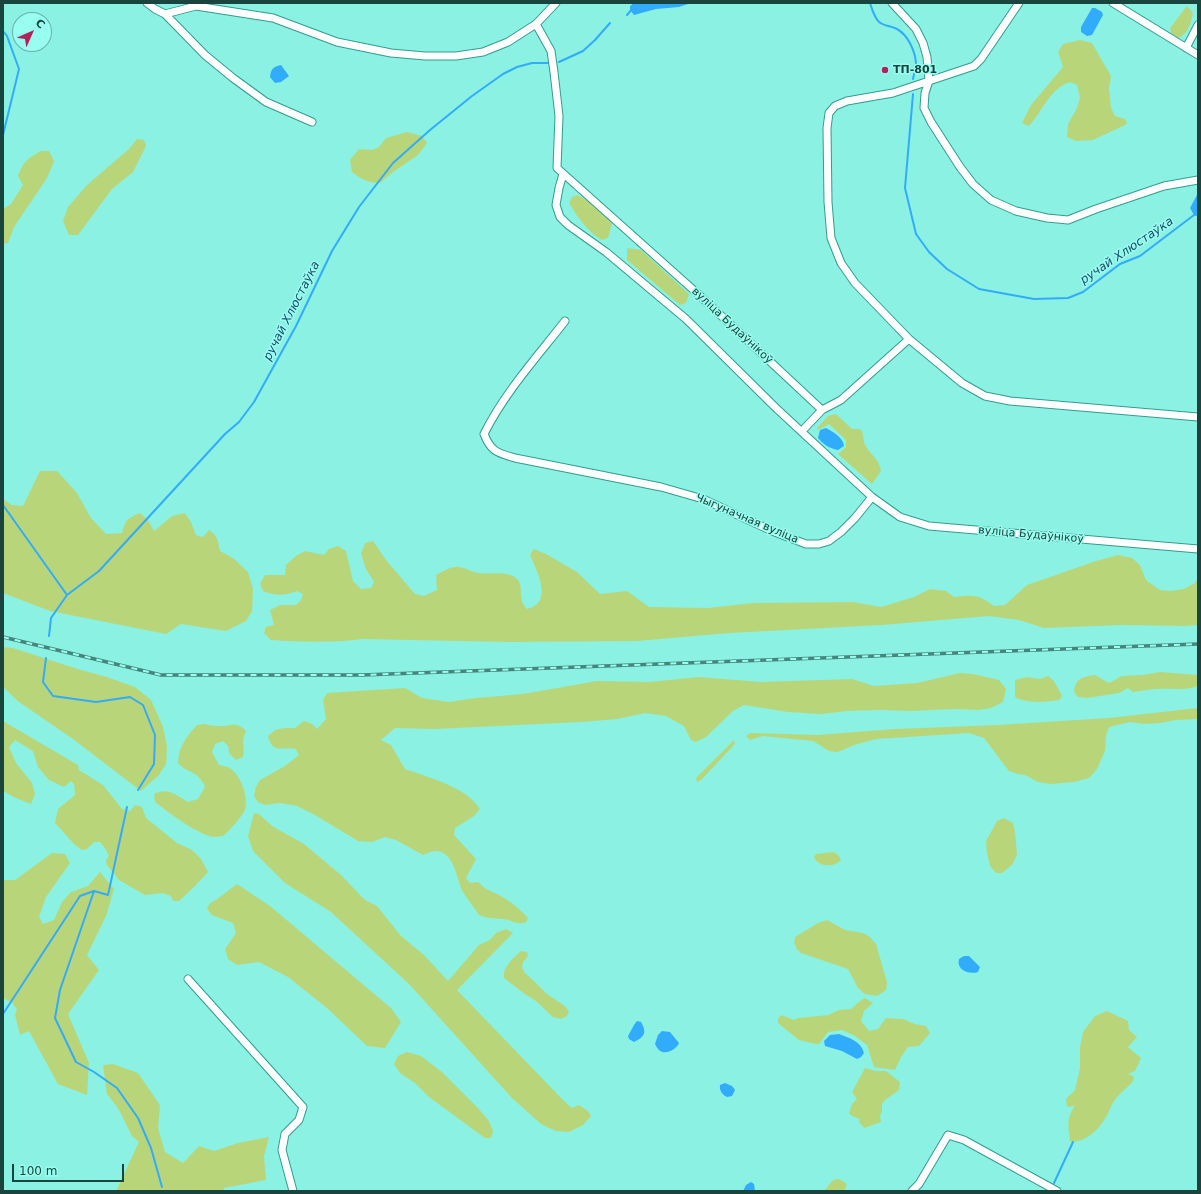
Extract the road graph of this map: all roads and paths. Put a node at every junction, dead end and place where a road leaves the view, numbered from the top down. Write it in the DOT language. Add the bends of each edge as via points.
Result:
graph roads {
  1 [pos="147,3"];
  2 [pos="556,3"];
  3 [pos="892,3"];
  4 [pos="1019,3"];
  5 [pos="1113,3"];
  6 [pos="165,14"];
  7 [pos="536,24"];
  8 [pos="1198,25"];
  9 [pos="1186,48"];
  10 [pos="1198,55"];
  11 [pos="929,81"];
  12 [pos="312,122"];
  13 [pos="563,174"];
  14 [pos="1198,180"];
  15 [pos="565,321"];
  16 [pos="909,339"];
  17 [pos="822,410"];
  18 [pos="1198,417"];
  19 [pos="802,431"];
  20 [pos="872,497"];
  21 [pos="1198,549"];
  22 [pos="188,979"];
  23 [pos="293,1191"];
  24 [pos="912,1191"];
  25 [pos="1057,1191"];
  1 -- 6 [label="street"];
  2 -- 7 [label="street"];
  3 -- 11 [label="street" via="916,29 923,43"];
  4 -- 11 [label="street" via="974,66"];
  5 -- 9 [label="street"];
  6 -- 7 [label="street" via="196,6 273,18 337,42 391,53 425,56 456,56 483,52 508,42"];
  6 -- 12 [label="street" via="205,55 233,78 266,102"];
  7 -- 13 [label="street, вуліца Будаўнікоў" via="551,51 559,116 557,168"];
  8 -- 9 [label="street"];
  9 -- 10 [label="street"];
  11 -- 14 [label="street" via="924,108 960,167 973,184 991,200 1016,211 1068,220 1164,186"];
  11 -- 16 [label="street" via="892,93 838,104 829,113 827,128 831,238 841,263 855,283"];
  13 -- 17 [label="street, вуліца Будаўнікоў" via="698,294"];
  13 -- 19 [label="street" via="556,205 560,217 686,319"];
  15 -- 20 [label="street, Чыгуначная вуліца" via="502,402 487,428 484,434 488,444 498,453 661,487 703,499 806,544 829,541 855,518"];
  16 -- 17 [label="street" via="841,400"];
  16 -- 18 [label="street" via="952,376 985,396 1010,401"];
  17 -- 19 [label="street"];
  19 -- 20 [label="street"];
  20 -- 21 [label="street, вуліца Будаўнікоў" via="900,517 929,526"];
  22 -- 23 [label="street" via="303,1107 299,1120 285,1134 282,1150"];
  24 -- 25 [label="street" via="919,1184 948,1135 964,1140"];
}
